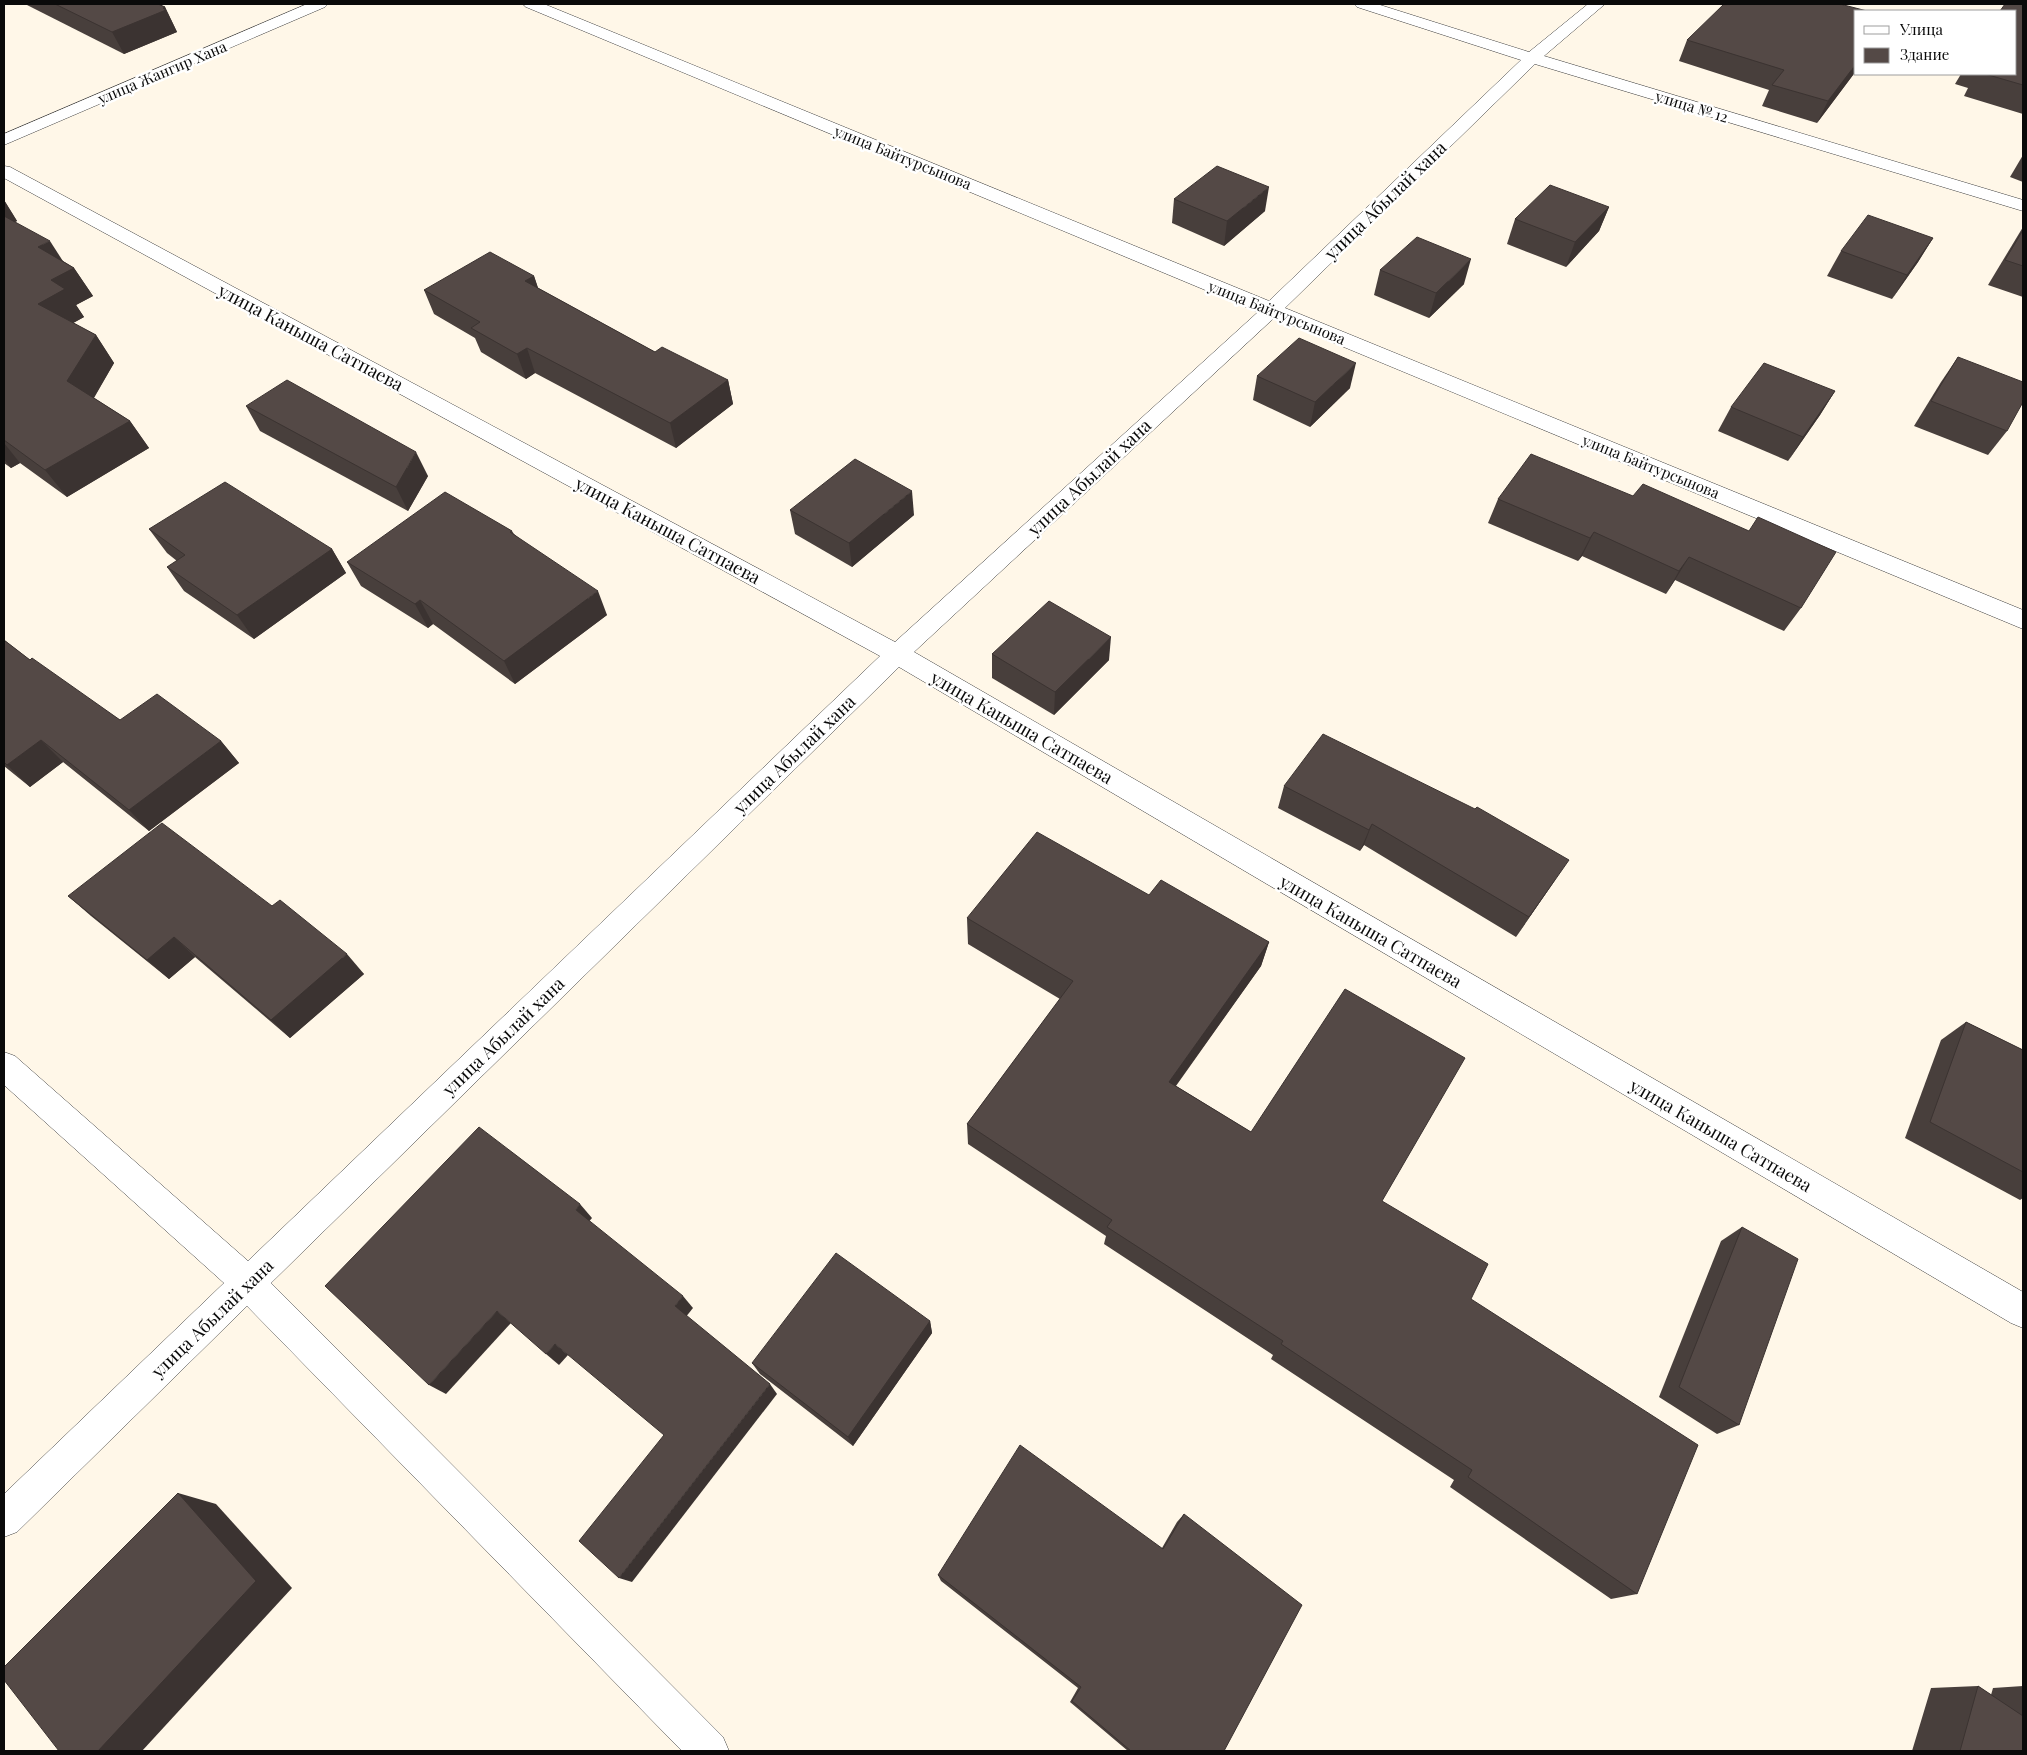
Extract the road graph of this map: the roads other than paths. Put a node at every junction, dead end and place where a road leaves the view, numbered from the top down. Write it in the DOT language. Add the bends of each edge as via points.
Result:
graph roads {
  1 [pos="320,4"];
  2 [pos="531,4"];
  3 [pos="1362,4"];
  4 [pos="1597,4"];
  5 [pos="1532,58"];
  6 [pos="4,140"];
  7 [pos="4,171"];
  8 [pos="2023,206"];
  9 [pos="1272,310"];
  10 [pos="2023,620"];
  11 [pos="897,654"];
  12 [pos="4,1066"];
  13 [pos="248,1283"];
  14 [pos="2023,1311"];
  15 [pos="4,1519"];
  16 [pos="709,1751"];
  1 -- 6 [label="street, улица Жангир Хана"];
  2 -- 9 [label="street, улица Байтурсынова"];
  3 -- 5 [label="street, улица № 12"];
  4 -- 5 [label="street, улица Абылай хана"];
  5 -- 8 [label="street, улица № 12"];
  5 -- 9 [label="street, улица Абылай хана"];
  7 -- 11 [label="street, улица Каныша Сатпаева"];
  9 -- 10 [label="street, улица Байтурсынова"];
  9 -- 11 [label="street, улица Абылай хана"];
  11 -- 13 [label="street, улица Абылай хана"];
  11 -- 14 [label="street, улица Каныша Сатпаева"];
  12 -- 13 [label="street"];
  13 -- 15 [label="street, улица Абылай хана"];
  13 -- 16 [label="street"];
}
